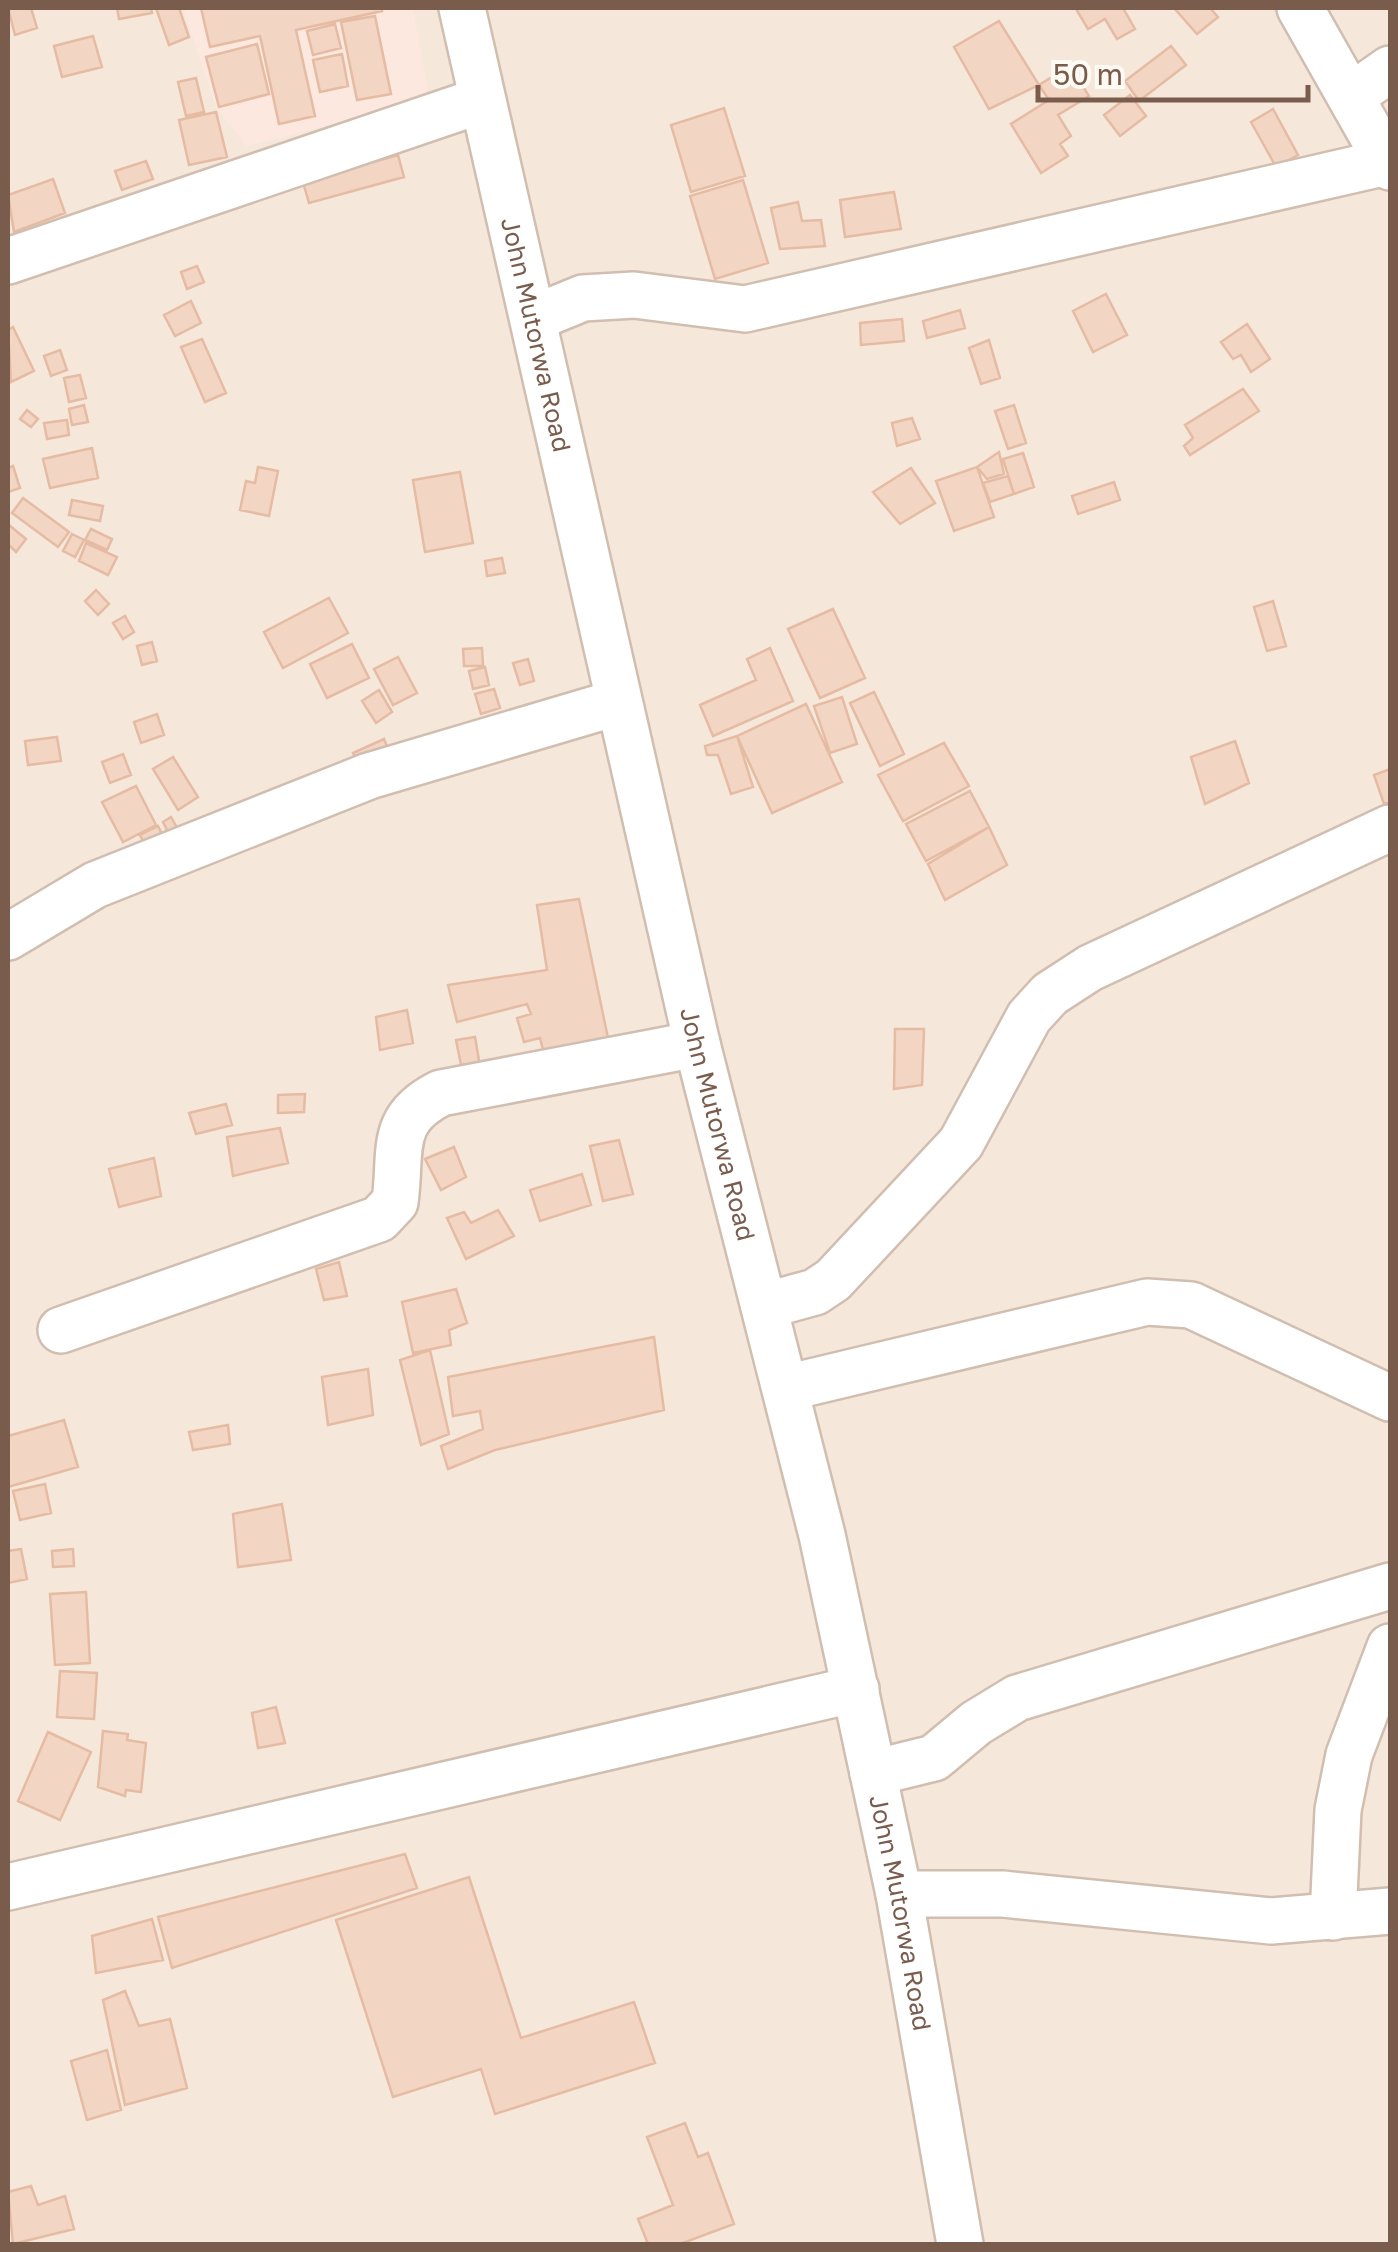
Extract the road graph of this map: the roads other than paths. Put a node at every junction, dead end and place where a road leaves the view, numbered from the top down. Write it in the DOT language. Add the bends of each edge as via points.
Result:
graph roads {
  1 [pos="462,8"];
  2 [pos="1300,8"];
  3 [pos="1390,70"];
  4 [pos="1353,95"];
  5 [pos="482,100"];
  6 [pos="1389,165"];
  7 [pos="8,262"];
  8 [pos="534,318"];
  9 [pos="619,702"];
  10 [pos="1390,828"];
  11 [pos="8,937"];
  12 [pos="697,1044"];
  13 [pos="764,1306"];
  14 [pos="61,1330"];
  15 [pos="786,1388"];
  16 [pos="1390,1398"];
  17 [pos="1390,1586"];
  18 [pos="1390,1647"];
  19 [pos="856,1689"];
  20 [pos="873,1772"];
  21 [pos="8,1887"];
  22 [pos="899,1894"];
  23 [pos="1390,1911"];
  24 [pos="1333,1917"];
  25 [pos="960,2244"];
  1 -- 5 [label="street, John Mutorwa Road"];
  2 -- 4 [label="street"];
  3 -- 4 [label="street"];
  4 -- 6 [label="street"];
  5 -- 7 [label="street"];
  5 -- 8 [label="street, John Mutorwa Road"];
  6 -- 8 [label="street" via="745,309 634,295 583,298"];
  8 -- 9 [label="street, John Mutorwa Road"];
  9 -- 11 [label="street" via="370,776 96,885"];
  9 -- 12 [label="street, John Mutorwa Road"];
  10 -- 13 [label="street" via="1090,968 1050,994 1030,1017 979,1116 939,1169 834,1280"];
  12 -- 13 [label="street, John Mutorwa Road"];
  12 -- 14 [label="street" via="440,1093 417,1104 401,1125 395,1202 379,1219"];
  13 -- 15 [label="street, John Mutorwa Road"];
  15 -- 16 [label="street" via="1147,1302 1191,1305"];
  15 -- 19 [label="street, John Mutorwa Road"];
  17 -- 20 [label="street" via="1017,1698 934,1758"];
  18 -- 24 [label="street" via="1349,1756 1338,1810"];
  19 -- 20 [label="street, John Mutorwa Road"];
  19 -- 21 [label="street"];
  20 -- 22 [label="street, John Mutorwa Road"];
  22 -- 24 [label="street" via="1002,1894 1271,1921"];
  22 -- 25 [label="street, John Mutorwa Road"];
  23 -- 24 [label="street"];
}
